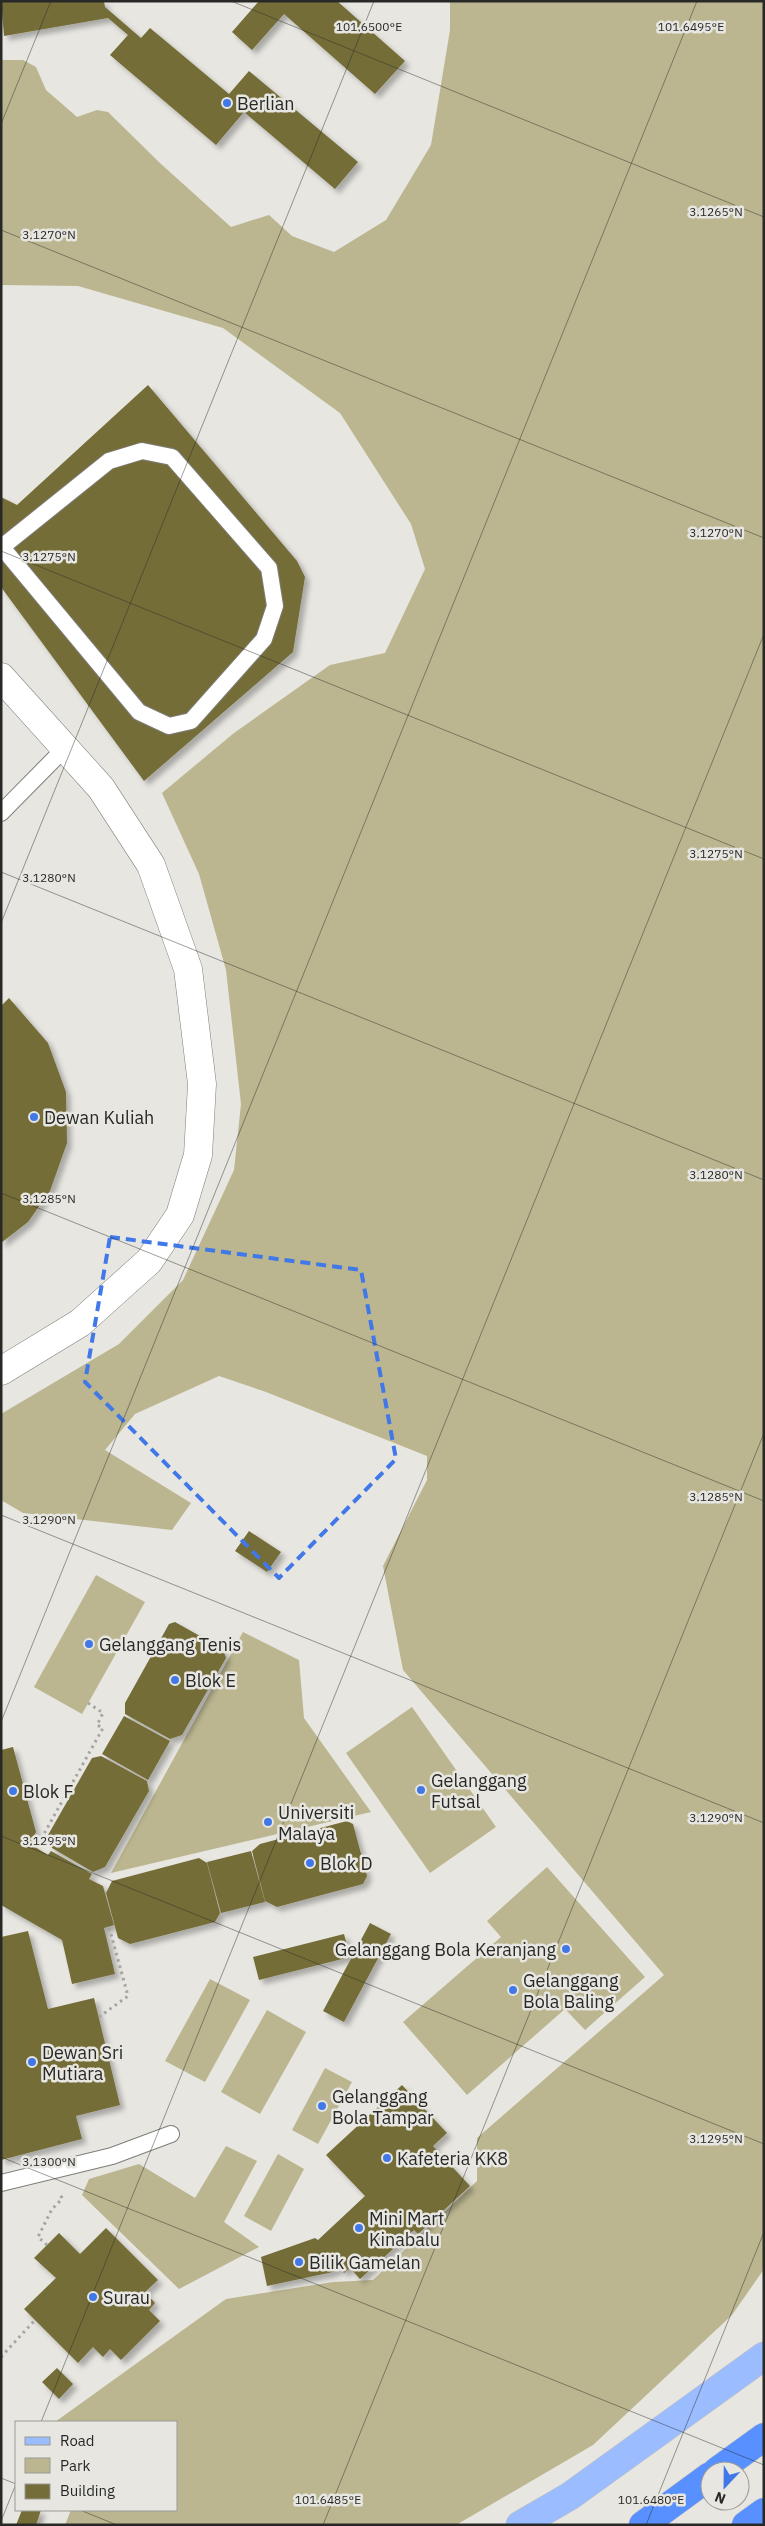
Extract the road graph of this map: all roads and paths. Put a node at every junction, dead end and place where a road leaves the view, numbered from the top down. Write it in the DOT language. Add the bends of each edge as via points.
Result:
graph roads {
  1 [pos="1,546"];
  2 [pos="1,677"];
  3 [pos="66,746"];
  4 [pos="1,813"];
  5 [pos="1,1371"];
  6 [pos="88,1703"];
  7 [pos="30,1844"];
  8 [pos="109,1927"];
  9 [pos="98,2017"];
  10 [pos="171,2134"];
  11 [pos="54,2170"];
  12 [pos="1,2183"];
  13 [pos="47,2245"];
  14 [pos="35,2320"];
  15 [pos="764,2356"];
  16 [pos="1,2357"];
  17 [pos="764,2437"];
  18 [pos="731,2461"];
  19 [pos="700,2483"];
  20 [pos="764,2512"];
  21 [pos="520,2525"];
  22 [pos="643,2525"];
  23 [pos="746,2525"];
  1 -- 1 [label="lane" via="139,712 169,726 192,721 264,638 275,606 269,568 172,457 142,451 109,461"];
  2 -- 3 [label="street"];
  3 -- 4 [label="lane"];
  3 -- 5 [label="street" via="101,788 152,865 188,969 202,1084 198,1155 180,1215 149,1261 80,1323"];
  6 -- 7 [label="path" via="103,1712 97,1724 103,1728 40,1841"];
  8 -- 9 [label="path" via="128,1996"];
  10 -- 11 [label="lane" via="112,2156"];
  11 -- 12 [label="lane"];
  11 -- 13 [label="path" via="62,2199 52,2209 38,2237"];
  14 -- 16 [label="path"];
  15 -- 21 [label="main road" via="570,2496"];
  17 -- 18 [label="highway"];
  19 -- 22 [label="highway"];
  20 -- 23 [label="highway"];
}
